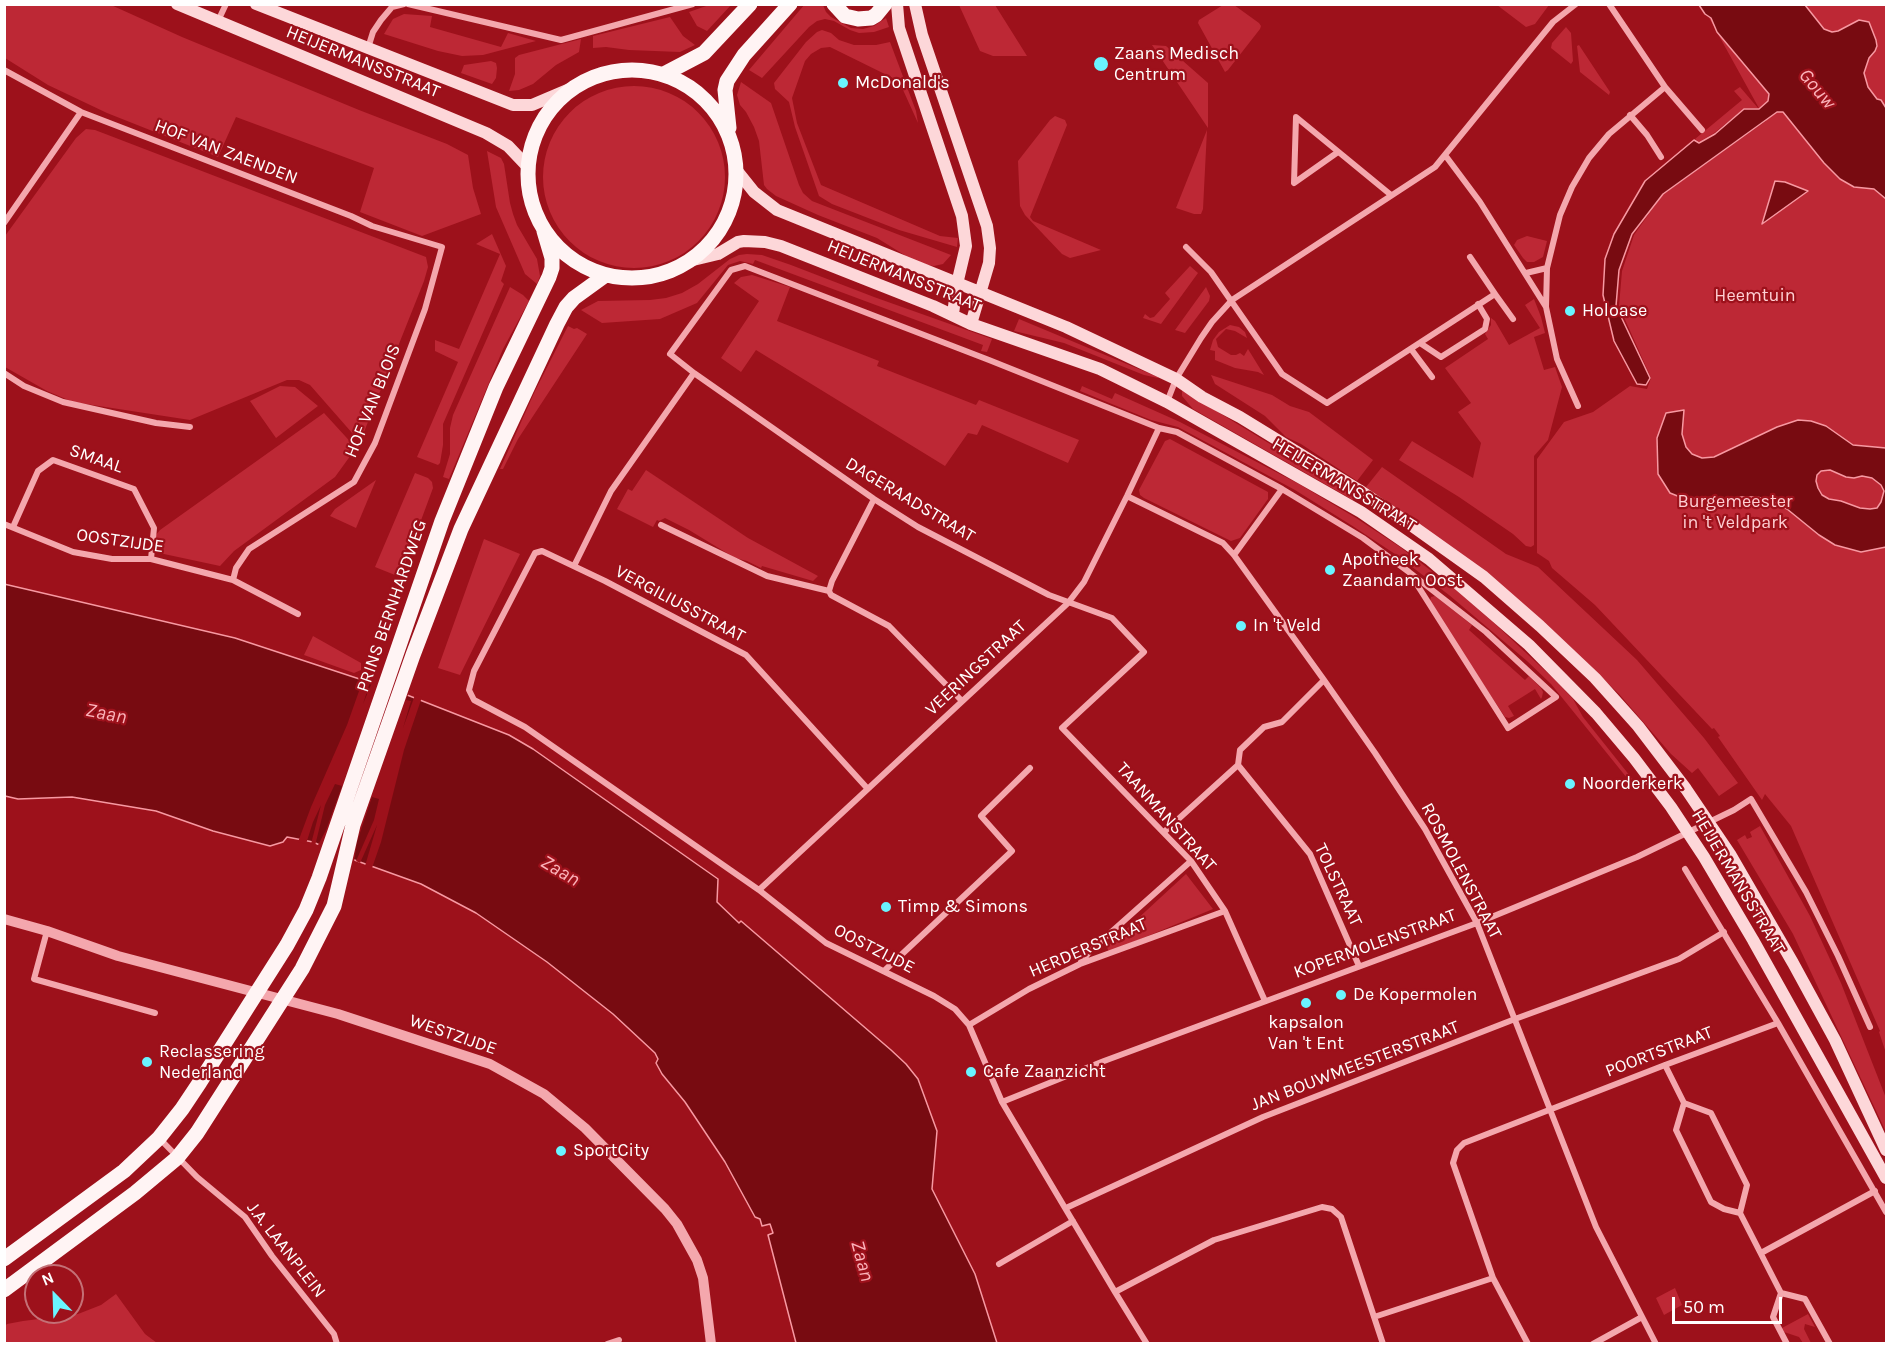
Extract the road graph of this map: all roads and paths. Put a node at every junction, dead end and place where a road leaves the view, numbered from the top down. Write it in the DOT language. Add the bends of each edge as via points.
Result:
graph roads {
  1 [pos="177,4"];
  2 [pos="226,4"];
  3 [pos="256,4"];
  4 [pos="406,4"];
  5 [pos="693,4"];
  6 [pos="750,4"];
  7 [pos="790,4"];
  8 [pos="834,4"];
  9 [pos="885,4"];
  10 [pos="897,4"];
  11 [pos="915,4"];
  12 [pos="1576,4"];
  13 [pos="1609,4"];
  14 [pos="218,21"];
  15 [pos="368,48"];
  16 [pos="4,70"];
  17 [pos="664,74"];
  18 [pos="1665,87"];
  19 [pos="572,88"];
  20 [pos="81,112"];
  21 [pos="1630,115"];
  22 [pos="1702,130"];
  23 [pos="730,137"];
  24 [pos="1338,152"];
  25 [pos="1445,155"];
  26 [pos="1661,157"];
  27 [pos="527,166"];
  28 [pos="738,172"];
  29 [pos="1391,195"];
  30 [pos="4,223"];
  31 [pos="544,231"];
  32 [pos="442,247"];
  33 [pos="1186,247"];
  34 [pos="1470,257"];
  35 [pos="689,261"];
  36 [pos="1547,268"];
  37 [pos="1526,273"];
  38 [pos="603,277"];
  39 [pos="957,284"];
  40 [pos="980,292"];
  41 [pos="1495,294"];
  42 [pos="1232,300"];
  43 [pos="1478,304"];
  44 [pos="1546,307"];
  45 [pos="952,314"];
  46 [pos="1513,320"];
  47 [pos="971,324"];
  48 [pos="1420,343"];
  49 [pos="1411,349"];
  50 [pos="4,373"];
  51 [pos="694,373"];
  52 [pos="1432,377"];
  53 [pos="1176,379"];
  54 [pos="1167,402"];
  55 [pos="1578,406"];
  56 [pos="190,427"];
  57 [pos="1158,428"];
  58 [pos="1282,489"];
  59 [pos="1127,496"];
  60 [pos="873,499"];
  61 [pos="4,524"];
  62 [pos="661,525"];
  63 [pos="13,527"];
  64 [pos="1234,555"];
  65 [pos="151,559"];
  66 [pos="574,566"];
  67 [pos="1409,572"];
  68 [pos="233,580"];
  69 [pos="829,591"];
  70 [pos="1068,603"];
  71 [pos="298,614"];
  72 [pos="1324,680"];
  73 [pos="469,690"];
  74 [pos="962,701"];
  75 [pos="1062,728"];
  76 [pos="1238,765"];
  77 [pos="1030,768"];
  78 [pos="867,788"];
  79 [pos="1709,822"];
  80 [pos="1164,832"];
  81 [pos="1688,833"];
  82 [pos="1191,861"];
  83 [pos="1685,869"];
  84 [pos="759,890"];
  85 [pos="1225,911"];
  86 [pos="4,919"];
  87 [pos="1477,923"];
  88 [pos="47,931"];
  89 [pos="1724,932"];
  90 [pos="1080,964"];
  91 [pos="1359,966"];
  92 [pos="884,971"];
  93 [pos="257,993"];
  94 [pos="282,999"];
  95 [pos="1265,1001"];
  96 [pos="155,1013"];
  97 [pos="1515,1019"];
  98 [pos="1778,1023"];
  99 [pos="969,1025"];
  100 [pos="1870,1028"];
  101 [pos="1665,1065"];
  102 [pos="1002,1102"];
  103 [pos="1684,1103"];
  104 [pos="1550,1109"];
  105 [pos="159,1138"];
  106 [pos="1887,1150"];
  107 [pos="177,1158"];
  108 [pos="1887,1178"];
  109 [pos="1875,1191"];
  110 [pos="1066,1208"];
  111 [pos="1887,1212"];
  112 [pos="1740,1213"];
  113 [pos="1073,1221"];
  114 [pos="1761,1253"];
  115 [pos="4,1259"];
  116 [pos="999,1264"];
  117 [pos="1493,1278"];
  118 [pos="4,1290"];
  119 [pos="1115,1292"];
  120 [pos="1781,1293"];
  121 [pos="1374,1317"];
  122 [pos="1642,1317"];
  123 [pos="619,1340"];
  124 [pos="337,1344"];
  125 [pos="607,1344"];
  126 [pos="711,1344"];
  127 [pos="1147,1344"];
  128 [pos="1383,1344"];
  129 [pos="1528,1344"];
  130 [pos="1593,1344"];
  131 [pos="1656,1344"];
  132 [pos="1786,1344"];
  133 [pos="1830,1344"];
  1 -- 14 [label="main road, HEIJERMANSSTRAAT"];
  2 -- 14 [label="street"];
  3 -- 15 [label="main road, HEIJERMANSSTRAAT"];
  4 -- 5 [label="street" via="561,40"];
  4 -- 15 [label="street" via="392,7 373,32"];
  6 -- 17 [label="main road" via="704,53"];
  7 -- 23 [label="main road" via="744,55 727,81"];
  8 -- 9 [label="main road" via="845,16 865,19 876,15"];
  10 -- 39 [label="main road" via="899,28 962,216 966,246"];
  11 -- 40 [label="main road" via="987,226 989,263"];
  12 -- 25 [label="street" via="1553,22"];
  13 -- 18 [label="street"];
  14 -- 27 [label="main road, HEIJERMANSSTRAAT" via="486,133 508,146"];
  15 -- 19 [label="main road, HEIJERMANSSTRAAT" via="513,105 532,105"];
  16 -- 20 [label="street, HOF VAN ZAENDEN"];
  17 -- 19 [label="main road" via="624,69 604,73"];
  17 -- 23 [label="main road" via="693,88 715,110"];
  18 -- 21 [label="street"];
  18 -- 22 [label="street"];
  19 -- 27 [label="main road" via="542,120"];
  20 -- 30 [label="street"];
  20 -- 32 [label="street, HOF VAN ZAENDEN" via="372,226"];
  21 -- 26 [label="street"];
  21 -- 36 [label="street" via="1589,158 1572,187 1560,215"];
  23 -- 28 [label="main road"];
  24 -- 24 [label="street" via="1321,138 1296,117 1294,183"];
  24 -- 29 [label="street"];
  25 -- 29 [label="street"];
  25 -- 37 [label="street"];
  27 -- 31 [label="main road" via="530,198"];
  28 -- 35 [label="main road" via="733,204 722,227 708,246"];
  28 -- 39 [label="main road, HEIJERMANSSTRAAT" via="754,192 777,210"];
  29 -- 42 [label="street"];
  31 -- 38 [label="main road" via="573,258"];
  31 -- 93 [label="main road, PRINS BERNHARDWEG" via="552,258 549,277 492,398 442,521 306,910"];
  32 -- 68 [label="street, HOF VAN BLOIS" via="425,309 380,432 354,482 249,549"];
  33 -- 42 [label="street"];
  34 -- 41 [label="street"];
  35 -- 38 [label="main road" via="653,276"];
  35 -- 45 [label="main road, HEIJERMANSSTRAAT" via="718,254 738,242 765,242"];
  36 -- 37 [label="street"];
  36 -- 44 [label="street"];
  37 -- 44 [label="street"];
  38 -- 94 [label="main road, PRINS BERNHARDWEG" via="566,307 460,529 353,825 334,906 311,954"];
  39 -- 40 [label="main road, HEIJERMANSSTRAAT"];
  39 -- 45 [label="main road"];
  40 -- 47 [label="main road"];
  40 -- 53 [label="main road, HEIJERMANSSTRAAT"];
  41 -- 43 [label="street"];
  41 -- 46 [label="street"];
  42 -- 49 [label="street" via="1282,375 1328,403"];
  42 -- 53 [label="street" via="1212,322"];
  43 -- 48 [label="street"];
  43 -- 48 [label="street" via="1487,319 1485,329 1441,357"];
  44 -- 55 [label="street" via="1557,359"];
  45 -- 47 [label="main road, HEIJERMANSSTRAAT"];
  47 -- 54 [label="main road, HEIJERMANSSTRAAT" via="1100,369"];
  48 -- 49 [label="street"];
  49 -- 52 [label="street"];
  50 -- 56 [label="street" via="63,402"];
  51 -- 57 [label="street, DAGERAADSTRAAT" via="670,354 731,270 745,266"];
  51 -- 60 [label="street, DAGERAADSTRAAT"];
  51 -- 66 [label="street" via="611,491"];
  53 -- 54 [label="street"];
  53 -- 79 [label="main road, HEIJERMANSSTRAAT" via="1359,490 1484,577 1595,678 1655,747"];
  54 -- 81 [label="main road, HEIJERMANSSTRAAT" via="1361,512 1441,568 1529,645 1596,713"];
  57 -- 58 [label="street" via="1177,432"];
  57 -- 59 [label="street, VEERINGSTRAAT"];
  58 -- 64 [label="street, HEIJERMANSSTRAAT"];
  58 -- 67 [label="street, HEIJERMANSSTRAAT" via="1363,538"];
  59 -- 64 [label="street, ROSMOLENSTRAAT" via="1223,543"];
  59 -- 70 [label="street, VEERINGSTRAAT" via="1084,582"];
  60 -- 69 [label="street"];
  60 -- 70 [label="street, DAGERAADSTRAAT"];
  61 -- 63 [label="street, OOSTZIJDE"];
  62 -- 69 [label="street" via="767,576"];
  63 -- 65 [label="street, OOSTZIJDE" via="73,552 112,559"];
  63 -- 65 [label="street, SMAAL" via="38,471 53,460 134,489 154,528"];
  64 -- 72 [label="street, ROSMOLENSTRAAT"];
  65 -- 68 [label="street, OOSTZIJDE"];
  66 -- 73 [label="street, VERGILIUSSTRAAT" via="542,551 535,554 474,671"];
  66 -- 78 [label="street, VERGILIUSSTRAAT" via="747,655"];
  67 -- 67 [label="street, HEIJERMANSSTRAAT" via="1508,728 1556,697 1486,632"];
  68 -- 71 [label="street, OOSTZIJDE"];
  69 -- 74 [label="street" via="889,627"];
  70 -- 74 [label="street, VEERINGSTRAAT"];
  70 -- 75 [label="street, DAGERAADSTRAAT" via="1112,618 1144,652"];
  72 -- 76 [label="street" via="1282,722 1264,727 1240,750"];
  72 -- 87 [label="street, ROSMOLENSTRAAT" via="1423,826"];
  73 -- 84 [label="street, OOSTZIJDE" via="474,700 525,727"];
  74 -- 78 [label="street, VEERINGSTRAAT"];
  75 -- 80 [label="street, TAANMANSTRAAT"];
  76 -- 80 [label="street"];
  76 -- 91 [label="street, TOLSTRAAT" via="1310,854"];
  77 -- 92 [label="street" via="981,816 1012,851"];
  78 -- 84 [label="street, VEERINGSTRAAT"];
  79 -- 81 [label="street, KOPERMOLENSTRAAT"];
  79 -- 100 [label="street, KOPERMOLENSTRAAT" via="1751,799 1806,892"];
  79 -- 106 [label="main road, HEIJERMANSSTRAAT" via="1835,1040"];
  80 -- 82 [label="street, TAANMANSTRAAT"];
  81 -- 87 [label="street, KOPERMOLENSTRAAT"];
  81 -- 108 [label="main road, HEIJERMANSSTRAAT"];
  82 -- 85 [label="street, TAANMANSTRAAT"];
  82 -- 90 [label="street"];
  83 -- 89 [label="street, HEIJERMANSSTRAAT"];
  84 -- 92 [label="street, OOSTZIJDE" via="826,943"];
  85 -- 90 [label="street, HERDERSTRAAT"];
  85 -- 95 [label="street, TAANMANSTRAAT"];
  86 -- 88 [label="street, WESTZIJDE"];
  87 -- 91 [label="street, KOPERMOLENSTRAAT"];
  87 -- 97 [label="street, ROSMOLENSTRAAT"];
  88 -- 93 [label="street, WESTZIJDE" via="118,956"];
  88 -- 96 [label="street" via="34,979"];
  89 -- 97 [label="street, JAN BOUWMEESTERSTRAAT" via="1679,959"];
  89 -- 98 [label="street, HEIJERMANSSTRAAT"];
  90 -- 99 [label="street, HERDERSTRAAT"];
  91 -- 95 [label="street, KOPERMOLENSTRAAT"];
  92 -- 99 [label="street, OOSTZIJDE" via="955,1009"];
  93 -- 94 [label="street, WESTZIJDE"];
  93 -- 105 [label="main road, PRINS BERNHARDWEG"];
  94 -- 107 [label="main road, PRINS BERNHARDWEG"];
  94 -- 126 [label="street, WESTZIJDE" via="315,1006 490,1064 544,1094 585,1128 677,1224 703,1278"];
  95 -- 102 [label="street, KOPERMOLENSTRAAT"];
  97 -- 104 [label="street, ROSMOLENSTRAAT"];
  97 -- 110 [label="street, JAN BOUWMEESTERSTRAAT" via="1263,1117"];
  98 -- 101 [label="street, POORTSTRAAT"];
  98 -- 109 [label="street, HEIJERMANSSTRAAT"];
  99 -- 102 [label="street, OOSTZIJDE"];
  101 -- 103 [label="street"];
  101 -- 104 [label="street, POORTSTRAAT"];
  102 -- 110 [label="street, OOSTZIJDE"];
  103 -- 112 [label="street" via="1710,1113 1747,1185"];
  103 -- 112 [label="street" via="1676,1130 1712,1202"];
  104 -- 117 [label="street, POORTSTRAAT" via="1464,1143 1457,1150 1453,1163"];
  104 -- 122 [label="street, ROSMOLENSTRAAT" via="1596,1227"];
  105 -- 107 [label="street, J.A. LAANPLEIN"];
  105 -- 115 [label="main road, PRINS BERNHARDWEG" via="124,1171"];
  107 -- 118 [label="main road, PRINS BERNHARDWEG"];
  107 -- 124 [label="street, J.A. LAANPLEIN" via="245,1217 334,1334"];
  109 -- 111 [label="street, HEIJERMANSSTRAAT"];
  109 -- 114 [label="street"];
  110 -- 113 [label="street, OOSTZIJDE"];
  112 -- 114 [label="street"];
  113 -- 116 [label="street"];
  113 -- 119 [label="street, OOSTZIJDE"];
  114 -- 120 [label="street"];
  117 -- 121 [label="street"];
  117 -- 129 [label="street, POORTSTRAAT"];
  119 -- 121 [label="street" via="1214,1240 1322,1207 1341,1217"];
  119 -- 127 [label="street, OOSTZIJDE"];
  120 -- 132 [label="street" via="1773,1317"];
  120 -- 133 [label="street" via="1805,1299"];
  121 -- 128 [label="street"];
  122 -- 130 [label="street"];
  122 -- 131 [label="street, ROSMOLENSTRAAT"];
  123 -- 125 [label="street"];
}
